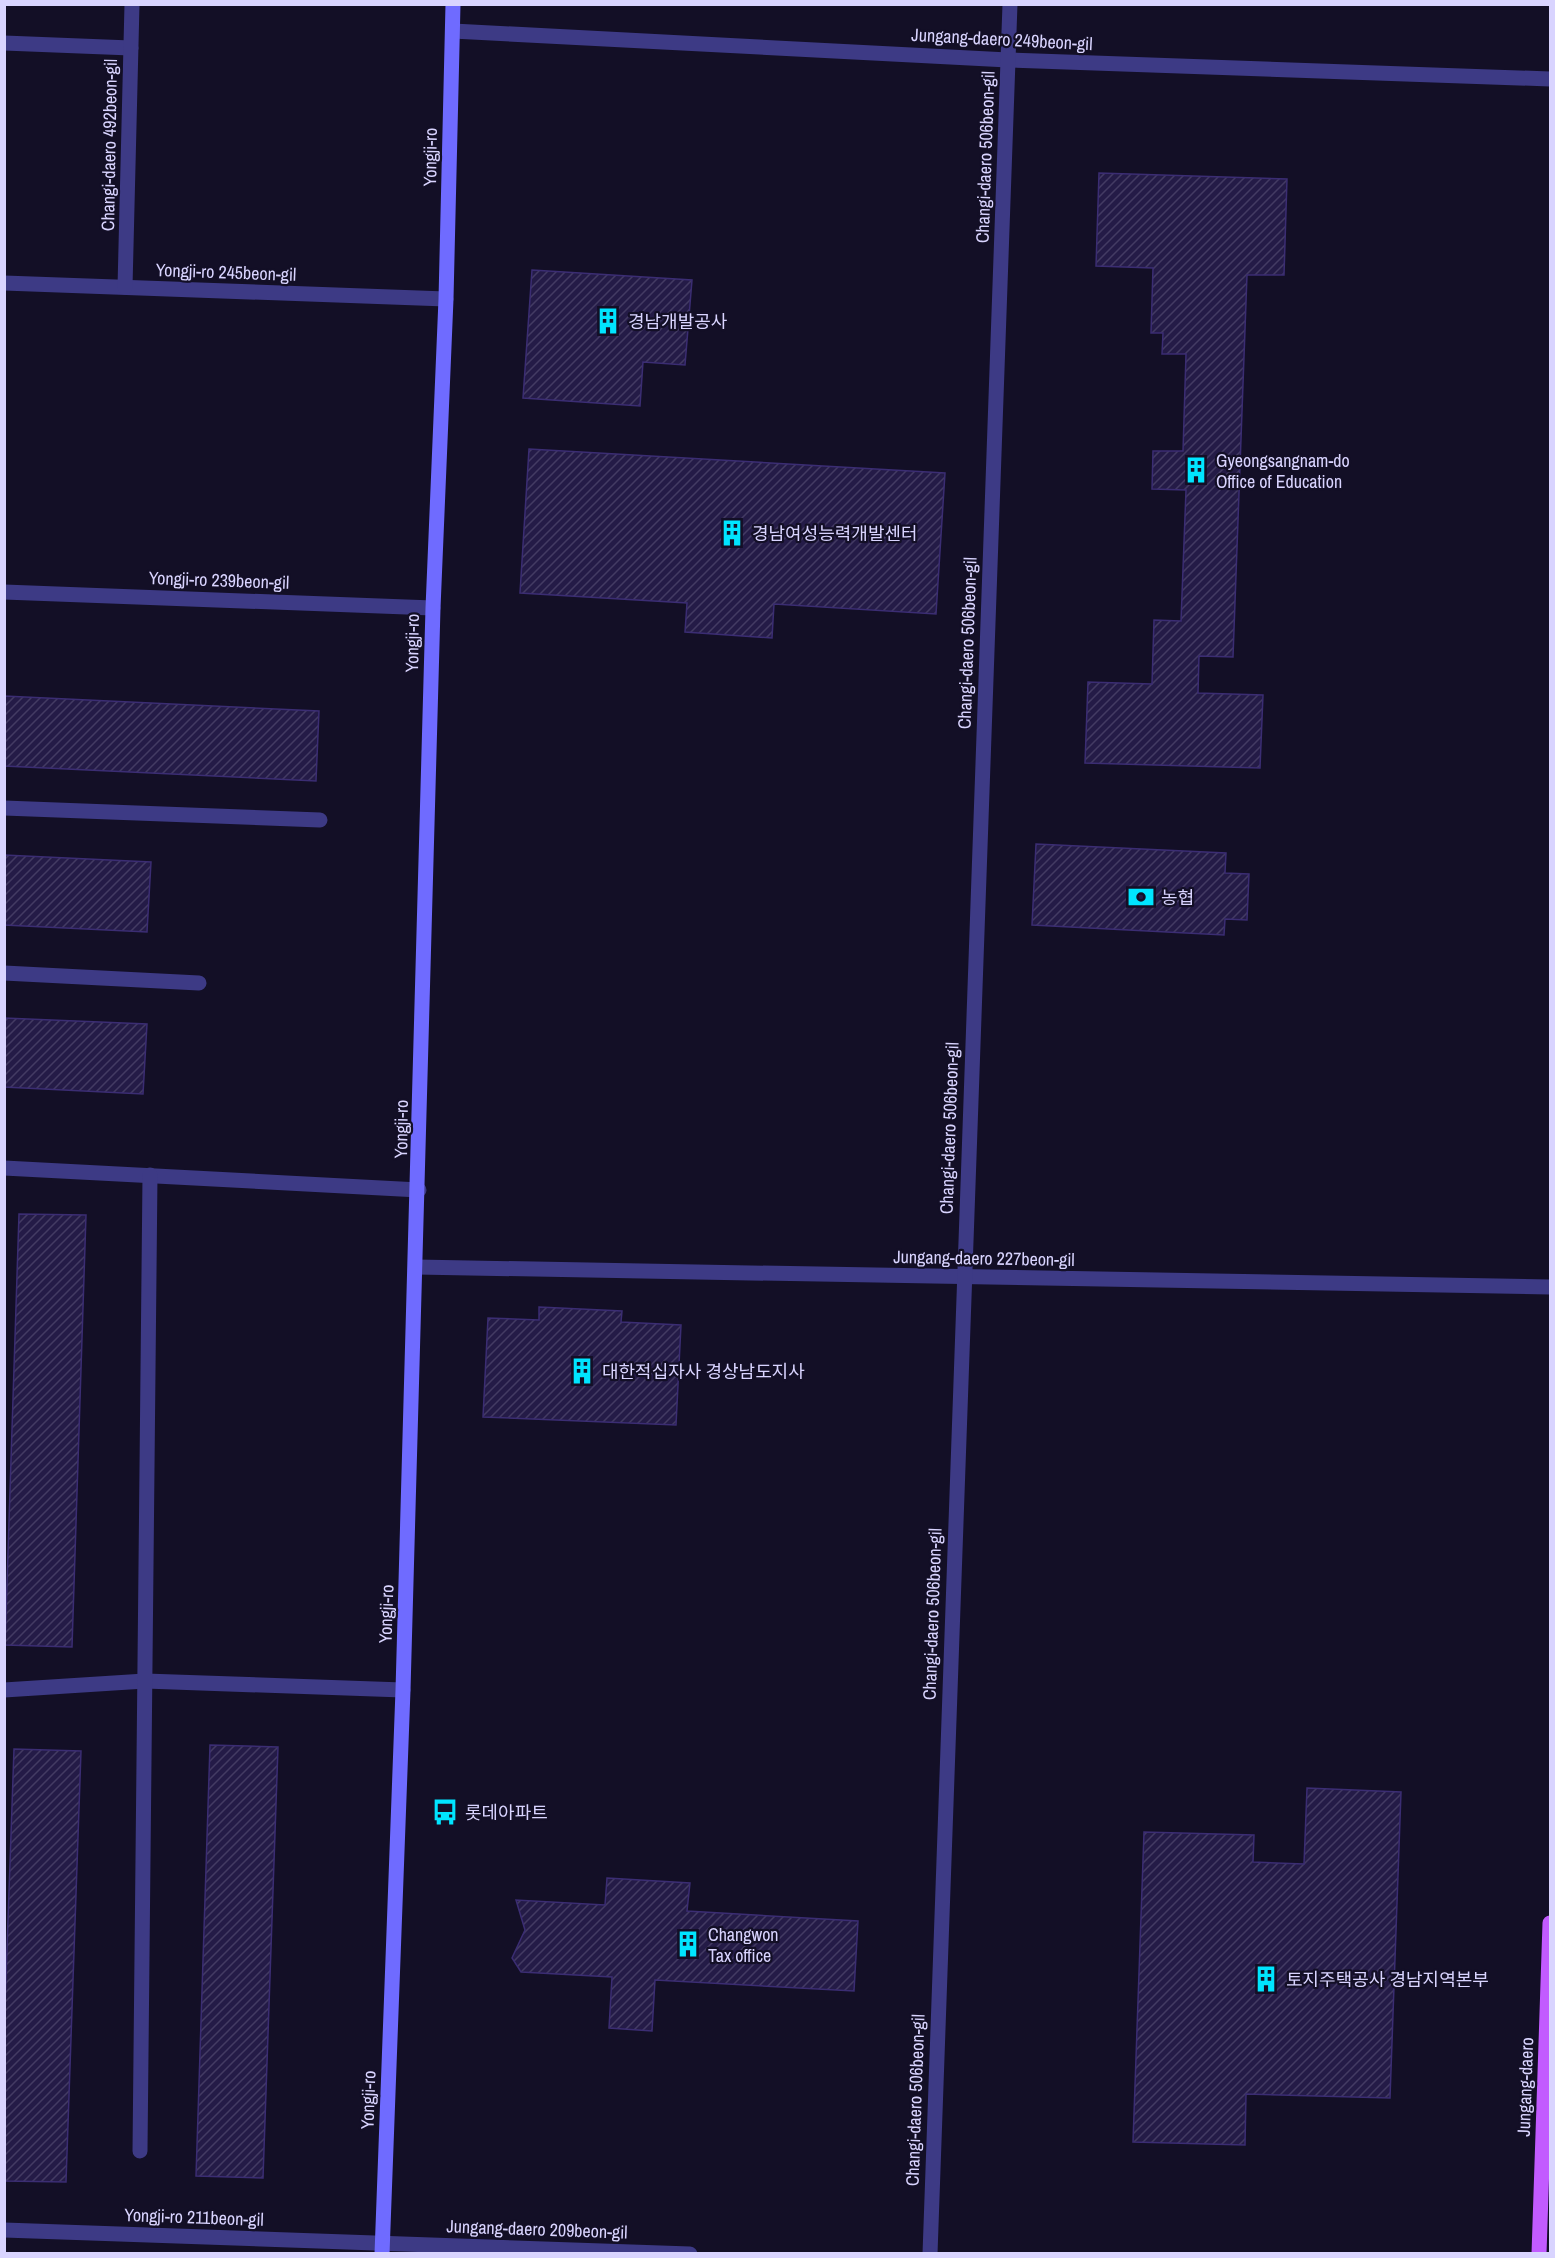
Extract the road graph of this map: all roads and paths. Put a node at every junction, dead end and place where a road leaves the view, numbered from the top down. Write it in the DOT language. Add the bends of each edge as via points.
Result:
graph roads {
  1 [pos="132,4"];
  2 [pos="453,4"];
  3 [pos="1010,4"];
  4 [pos="453,31"];
  5 [pos="4,43"];
  6 [pos="131,48"];
  7 [pos="1008,60"];
  8 [pos="1551,79"];
  9 [pos="4,283"];
  10 [pos="125,287"];
  11 [pos="446,299"];
  12 [pos="4,592"];
  13 [pos="433,608"];
  14 [pos="4,808"];
  15 [pos="320,820"];
  16 [pos="4,974"];
  17 [pos="200,983"];
  18 [pos="4,1168"];
  19 [pos="150,1175"];
  20 [pos="418,1190"];
  21 [pos="416,1267"];
  22 [pos="963,1277"];
  23 [pos="1551,1287"];
  24 [pos="145,1681"];
  25 [pos="4,1690"];
  26 [pos="403,1690"];
  27 [pos="1551,1923"];
  28 [pos="140,2151"];
  29 [pos="4,2230"];
  30 [pos="382,2248"];
  31 [pos="690,2253"];
  32 [pos="930,2253"];
  33 [pos="1539,2253"];
  1 -- 6 [label="street, Changi-daero 492beon-gil"];
  2 -- 4 [label="main road, Yongji-ro"];
  3 -- 7 [label="street, Changi-daero 506beon-gil"];
  4 -- 7 [label="street, Jungang-daero 249beon-gil"];
  4 -- 11 [label="main road, Yongji-ro"];
  5 -- 6 [label="street"];
  6 -- 10 [label="street, Changi-daero 492beon-gil"];
  7 -- 8 [label="street, Jungang-daero 249beon-gil"];
  7 -- 22 [label="street, Changi-daero 506beon-gil"];
  9 -- 10 [label="street, Yongji-ro 245beon-gil"];
  10 -- 11 [label="street, Yongji-ro 245beon-gil"];
  11 -- 13 [label="main road, Yongji-ro"];
  12 -- 13 [label="street, Yongji-ro 239beon-gil"];
  13 -- 20 [label="main road, Yongji-ro"];
  14 -- 15 [label="street"];
  16 -- 17 [label="street"];
  18 -- 19 [label="street"];
  19 -- 20 [label="street"];
  19 -- 24 [label="street"];
  20 -- 21 [label="main road, Yongji-ro"];
  21 -- 22 [label="street, Jungang-daero 227beon-gil"];
  21 -- 26 [label="main road, Yongji-ro"];
  22 -- 23 [label="street, Jungang-daero 227beon-gil"];
  22 -- 32 [label="street, Changi-daero 506beon-gil"];
  24 -- 25 [label="street"];
  24 -- 26 [label="street"];
  24 -- 28 [label="street"];
  26 -- 30 [label="main road, Yongji-ro"];
  27 -- 33 [label="main road, Jungang-daero"];
  29 -- 30 [label="street, Yongji-ro 211beon-gil"];
  30 -- 31 [label="street, Jungang-daero 209beon-gil"];
}
